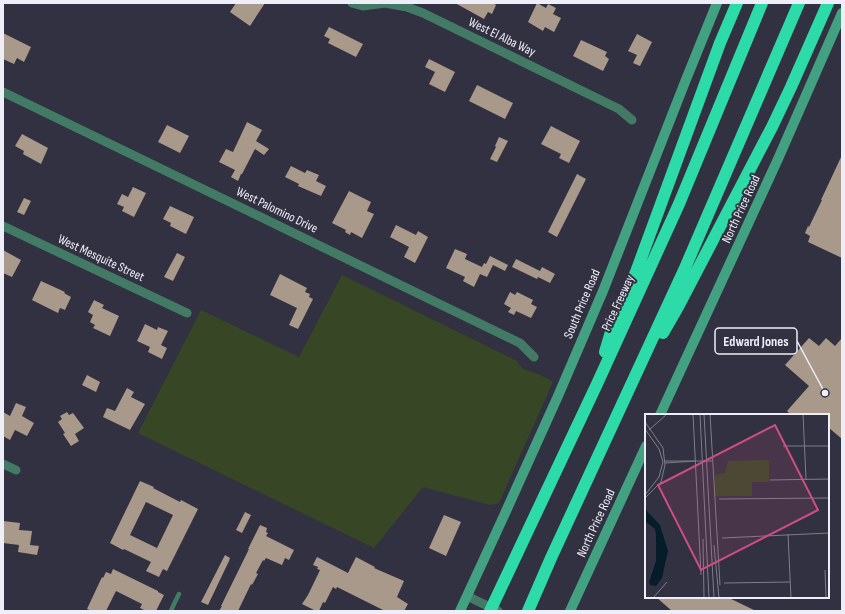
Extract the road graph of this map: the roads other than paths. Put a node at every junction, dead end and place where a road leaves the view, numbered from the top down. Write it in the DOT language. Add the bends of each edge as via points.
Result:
graph roads {
  1 [pos="352,3"];
  2 [pos="717,3"];
  3 [pos="737,3"];
  4 [pos="762,3"];
  5 [pos="799,3"];
  6 [pos="828,3"];
  7 [pos="842,13"];
  8 [pos="3,92"];
  9 [pos="632,120"];
  10 [pos="3,226"];
  11 [pos="187,313"];
  12 [pos="534,357"];
  13 [pos="597,384"];
  14 [pos="622,404"];
  15 [pos="660,414"];
  16 [pos="645,448"];
  17 [pos="3,464"];
  18 [pos="16,470"];
  19 [pos="179,594"];
  20 [pos="467,596"];
  21 [pos="489,608"];
  22 [pos="171,611"];
  23 [pos="460,611"];
  24 [pos="528,611"];
  25 [pos="570,611"];
  1 -- 9 [label="street, West El Alba Way" via="363,6 385,3 423,13 619,109"];
  2 -- 20 [label="main road, South Price Road" via="603,291"];
  3 -- 13 [label="highway" via="636,272 612,325"];
  4 -- 13 [label="highway, Price Freeway" via="680,204"];
  5 -- 14 [label="highway" via="685,268"];
  6 -- 14 [label="highway" via="772,126 678,307"];
  7 -- 15 [label="main road, North Price Road"];
  8 -- 12 [label="street, West Palomino Drive" via="520,343"];
  10 -- 11 [label="street, West Mesquite Street"];
  13 -- 21 [label="highway, Price Freeway"];
  14 -- 24 [label="highway"];
  16 -- 25 [label="main road, North Price Road"];
  17 -- 18 [label="street"];
  19 -- 22 [label="lane"];
  20 -- 21 [label="street"];
  20 -- 23 [label="main road, South Price Road"];
}
